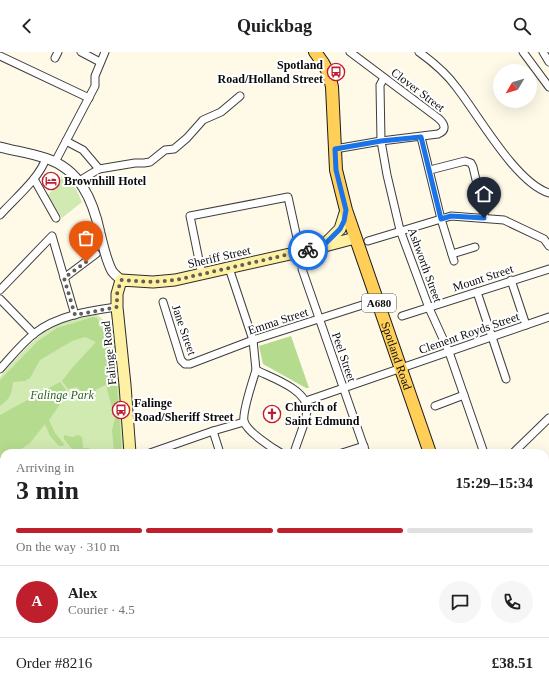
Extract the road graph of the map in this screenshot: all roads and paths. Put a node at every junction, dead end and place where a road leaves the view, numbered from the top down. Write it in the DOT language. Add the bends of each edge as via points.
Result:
graph roads {
  1 [pos="81,52"];
  2 [pos="105,52"];
  3 [pos="314,52"];
  4 [pos="350,52"];
  5 [pos="419,52"];
  6 [pos="523,52"];
  7 [pos="543,52"];
  8 [pos="0,56"];
  9 [pos="100,62"];
  10 [pos="549,62"];
  11 [pos="384,78"];
  12 [pos="549,87"];
  13 [pos="240,96"];
  14 [pos="88,98"];
  15 [pos="421,137"];
  16 [pos="66,141"];
  17 [pos="381,141"];
  18 [pos="0,147"];
  19 [pos="335,149"];
  20 [pos="46,158"];
  21 [pos="55,162"];
  22 [pos="99,169"];
  23 [pos="430,170"];
  24 [pos="34,179"];
  25 [pos="79,182"];
  26 [pos="549,193"];
  27 [pos="346,210"];
  28 [pos="0,215"];
  29 [pos="56,218"];
  30 [pos="484,218"];
  31 [pos="441,219"];
  32 [pos="400,230"];
  33 [pos="297,238"];
  34 [pos="355,238"];
  35 [pos="368,241"];
  36 [pos="549,246"];
  37 [pos="475,247"];
  38 [pos="321,248"];
  39 [pos="96,254"];
  40 [pos="229,268"];
  41 [pos="302,269"];
  42 [pos="549,269"];
  43 [pos="202,275"];
  44 [pos="64,278"];
  45 [pos="121,280"];
  46 [pos="511,280"];
  47 [pos="0,290"];
  48 [pos="478,292"];
  49 [pos="0,298"];
  50 [pos="378,300"];
  51 [pos="163,302"];
  52 [pos="117,307"];
  53 [pos="429,308"];
  54 [pos="75,315"];
  55 [pos="402,316"];
  56 [pos="549,318"];
  57 [pos="320,320"];
  58 [pos="526,325"];
  59 [pos="34,334"];
  60 [pos="492,337"];
  61 [pos="253,340"];
  62 [pos="449,352"];
  63 [pos="185,364"];
  64 [pos="0,369"];
  65 [pos="402,369"];
  66 [pos="256,370"];
  67 [pos="506,379"];
  68 [pos="343,388"];
  69 [pos="464,395"];
  70 [pos="306,401"];
  71 [pos="435,406"];
  72 [pos="549,418"];
  73 [pos="244,422"];
  74 [pos="213,431"];
  75 [pos="130,449"];
  76 [pos="161,449"];
  77 [pos="219,449"];
  78 [pos="275,449"];
  79 [pos="295,449"];
  80 [pos="365,449"];
  81 [pos="429,449"];
  82 [pos="483,449"];
  83 [pos="517,449"];
  1 -- 9 [label="street"];
  2 -- 9 [label="street"];
  3 -- 19 [label="main road, Spotland Road / A680" via="329,74 332,87"];
  4 -- 11 [label="street, Clover Street"];
  5 -- 26 [label="street" via="434,63 456,86 506,157 523,176 542,191"];
  6 -- 12 [label="street"];
  7 -- 10 [label="street"];
  8 -- 14 [label="street"];
  9 -- 14 [label="street" via="95,76 95,86"];
  11 -- 15 [label="street, Clover Street" via="441,121 444,126 444,130 438,134"];
  11 -- 17 [label="street, Ashworth Street" via="380,85"];
  13 -- 22 [label="street" via="221,112 203,120 180,145 165,150 150,162"];
  14 -- 16 [label="street"];
  15 -- 17 [label="street"];
  15 -- 23 [label="street"];
  16 -- 21 [label="street"];
  16 -- 22 [label="street" via="82,150"];
  17 -- 19 [label="street"];
  17 -- 32 [label="street, Ashworth Street"];
  18 -- 20 [label="street"];
  19 -- 27 [label="main road, Spotland Road / A680" via="336,170"];
  20 -- 21 [label="street"];
  20 -- 24 [label="street"];
  21 -- 25 [label="street"];
  22 -- 25 [label="street"];
  23 -- 30 [label="street" via="466,161 470,163"];
  23 -- 31 [label="street"];
  24 -- 28 [label="street"];
  24 -- 29 [label="street"];
  25 -- 45 [label="street" via="93,205 112,272"];
  27 -- 34 [label="main road, Spotland Road / A680"];
  27 -- 38 [label="main road" via="340,229"];
  30 -- 31 [label="street" via="451,216"];
  30 -- 36 [label="street" via="504,220 544,240"];
  31 -- 32 [label="street"];
  31 -- 37 [label="street" via="453,258"];
  32 -- 35 [label="street"];
  32 -- 53 [label="street, Ashworth Street"];
  33 -- 43 [label="street" via="288,197 190,216"];
  34 -- 38 [label="main road, Sheriff Street"];
  34 -- 50 [label="main road, Spotland Road / A680"];
  38 -- 40 [label="main road, Sheriff Street"];
  39 -- 44 [label="street"];
  40 -- 43 [label="main road, Sheriff Street"];
  40 -- 61 [label="street"];
  41 -- 57 [label="street, Peel Street"];
  42 -- 46 [label="street, Mount Street"];
  43 -- 45 [label="main road, Sheriff Street" via="153,282"];
  44 -- 47 [label="street" via="52,236"];
  44 -- 54 [label="street"];
  45 -- 52 [label="main road, Falinge Road"];
  46 -- 48 [label="street, Mount Street"];
  46 -- 58 [label="street"];
  48 -- 53 [label="street, Mount Street"];
  48 -- 60 [label="street"];
  49 -- 59 [label="street"];
  50 -- 57 [label="street, Emma Street"];
  50 -- 65 [label="main road, Spotland Road / A680"];
  51 -- 63 [label="street, Jane Street" via="181,360"];
  52 -- 54 [label="street"];
  52 -- 75 [label="main road, Falinge Road"];
  53 -- 55 [label="street, Mount Street"];
  53 -- 62 [label="street, Ashworth Street"];
  54 -- 59 [label="street" via="52,322"];
  56 -- 58 [label="street, Clement Royds Street"];
  57 -- 61 [label="street, Emma Street"];
  57 -- 68 [label="street, Peel Street"];
  58 -- 60 [label="street, Clement Royds Street"];
  59 -- 64 [label="street"];
  60 -- 62 [label="street, Clement Royds Street"];
  60 -- 67 [label="street"];
  61 -- 63 [label="street, Emma Street"];
  61 -- 66 [label="street"];
  62 -- 65 [label="street, Clement Royds Street"];
  62 -- 69 [label="street, Ashworth Street"];
  65 -- 68 [label="street, Clement Royds Street"];
  65 -- 81 [label="main road, Spotland Road / A680"];
  66 -- 70 [label="street" via="299,392"];
  66 -- 73 [label="street"];
  68 -- 70 [label="street, Clement Royds Street"];
  68 -- 80 [label="street, Peel Street"];
  69 -- 71 [label="street"];
  69 -- 82 [label="street, Ashworth Street"];
  70 -- 79 [label="street" via="307,412"];
  72 -- 83 [label="street"];
  73 -- 74 [label="street"];
  73 -- 78 [label="street" via="252,432"];
  74 -- 76 [label="street"];
  74 -- 77 [label="street"];
}
